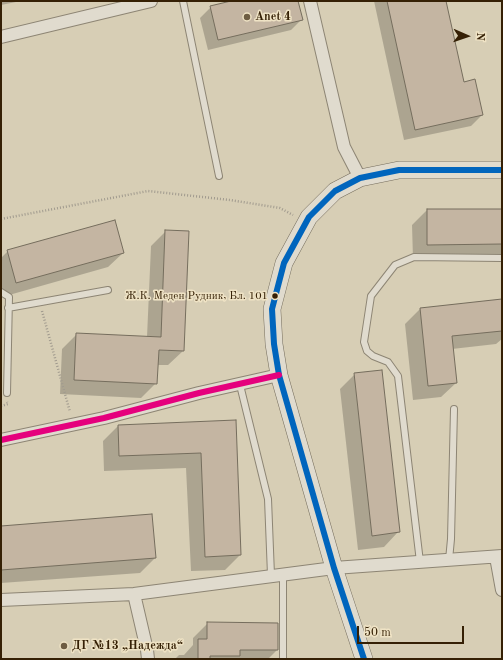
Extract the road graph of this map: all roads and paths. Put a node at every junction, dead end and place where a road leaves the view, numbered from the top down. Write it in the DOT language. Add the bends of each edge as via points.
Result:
graph roads {
  1 [pos="150,1"];
  2 [pos="183,1"];
  3 [pos="310,1"];
  4 [pos="135,3"];
  5 [pos="1,37"];
  6 [pos="502,170"];
  7 [pos="219,176"];
  8 [pos="360,178"];
  9 [pos="1,219"];
  10 [pos="307,222"];
  11 [pos="502,258"];
  12 [pos="108,290"];
  13 [pos="1,292"];
  14 [pos="40,302"];
  15 [pos="8,308"];
  16 [pos="279,375"];
  17 [pos="240,385"];
  18 [pos="7,393"];
  19 [pos="454,409"];
  20 [pos="74,424"];
  21 [pos="1,440"];
  22 [pos="499,556"];
  23 [pos="449,560"];
  24 [pos="420,562"];
  25 [pos="334,568"];
  26 [pos="283,574"];
  27 [pos="271,575"];
  28 [pos="502,590"];
  29 [pos="134,594"];
  30 [pos="1,600"];
  31 [pos="148,659"];
  32 [pos="283,659"];
  33 [pos="364,659"];
  1 -- 4 [label="street"];
  2 -- 7 [label="lane"];
  3 -- 8 [label="street" via="344,146"];
  4 -- 5 [label="street"];
  6 -- 8 [label="main road" via="399,170"];
  8 -- 10 [label="main road" via="335,191"];
  9 -- 10 [label="path" via="148,191 280,208"];
  10 -- 16 [label="main road" via="284,263 272,309"];
  11 -- 24 [label="lane" via="414,257 395,265 371,296 364,342 367,351 388,362 398,376"];
  12 -- 14 [label="lane"];
  13 -- 15 [label="lane" via="9,297"];
  14 -- 15 [label="lane"];
  14 -- 20 [label="path"];
  15 -- 18 [label="lane"];
  16 -- 17 [label="street"];
  16 -- 25 [label="main road"];
  17 -- 20 [label="street"];
  17 -- 27 [label="lane" via="268,499"];
  19 -- 23 [label="lane"];
  20 -- 21 [label="street"];
  22 -- 23 [label="street"];
  22 -- 28 [label="street"];
  23 -- 24 [label="street"];
  24 -- 25 [label="street"];
  25 -- 26 [label="street"];
  25 -- 33 [label="main road"];
  26 -- 27 [label="street"];
  26 -- 32 [label="lane"];
  27 -- 29 [label="street"];
  29 -- 30 [label="street"];
  29 -- 31 [label="street"];
}
